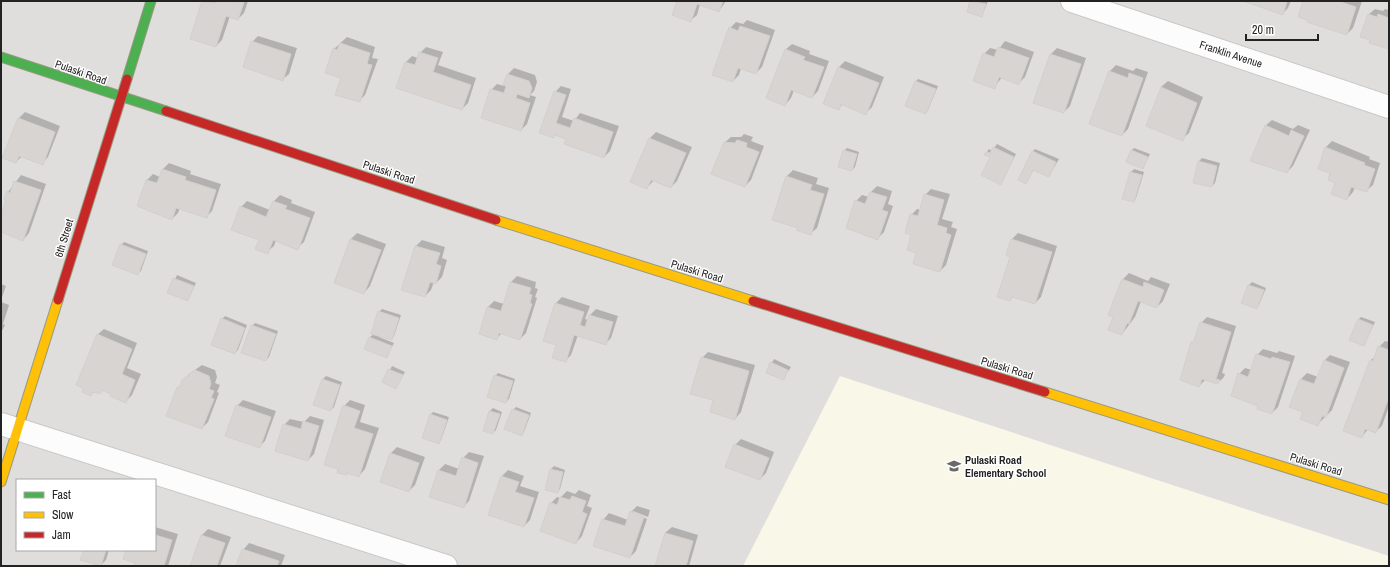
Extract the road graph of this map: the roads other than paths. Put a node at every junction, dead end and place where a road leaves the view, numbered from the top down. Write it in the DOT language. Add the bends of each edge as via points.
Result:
graph roads {
  1 [pos="151,1"];
  2 [pos="1072,1"];
  3 [pos="1,58"];
  4 [pos="121,98"];
  5 [pos="1389,107"];
  6 [pos="9,427"];
  7 [pos="1,482"];
  8 [pos="1389,500"];
  9 [pos="446,566"];
  1 -- 4 [label="main road, 6th Street"];
  2 -- 5 [label="street, Franklin Avenue"];
  3 -- 4 [label="main road, Pulaski Road"];
  4 -- 6 [label="main road, 6th Street"];
  4 -- 8 [label="main road, Pulaski Road" via="590,250"];
  6 -- 7 [label="main road, 6th Street"];
  6 -- 9 [label="street"];
}
